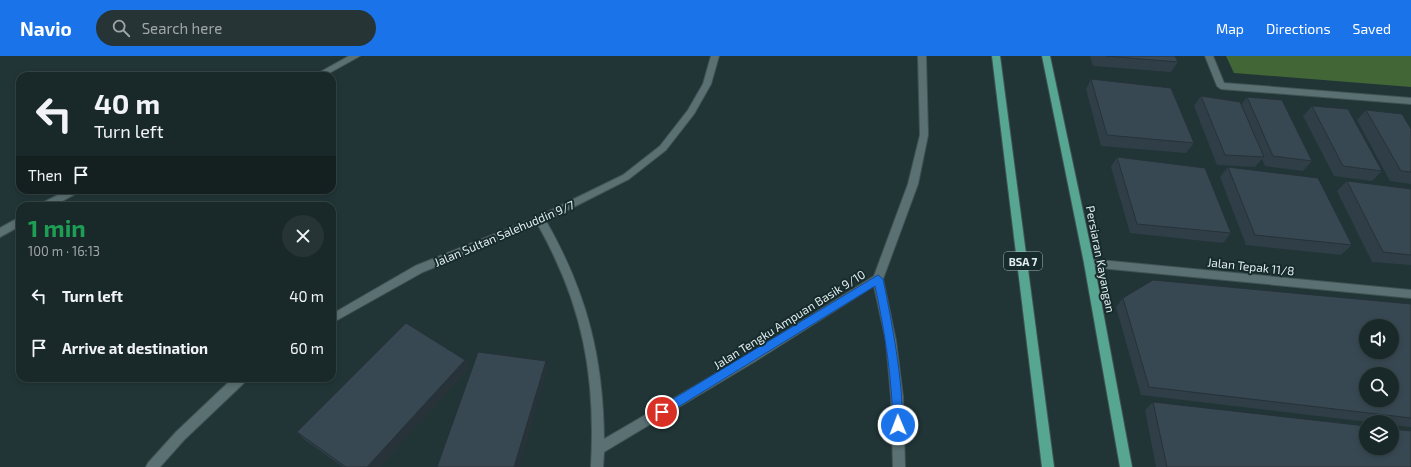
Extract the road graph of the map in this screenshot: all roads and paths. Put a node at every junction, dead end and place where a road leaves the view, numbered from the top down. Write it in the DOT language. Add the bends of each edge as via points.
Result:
graph roads {
  1 [pos="356,56"];
  2 [pos="715,56"];
  3 [pos="922,56"];
  4 [pos="996,56"];
  5 [pos="1046,56"];
  6 [pos="1209,56"];
  7 [pos="325,72"];
  8 [pos="1411,101"];
  9 [pos="68,194"];
  10 [pos="53,202"];
  11 [pos="540,220"];
  12 [pos="16,223"];
  13 [pos="0,233"];
  14 [pos="1089,263"];
  15 [pos="878,279"];
  16 [pos="1411,294"];
  17 [pos="336,317"];
  18 [pos="237,382"];
  19 [pos="598,449"];
  20 [pos="152,467"];
  21 [pos="596,467"];
  22 [pos="899,467"];
  23 [pos="1048,467"];
  24 [pos="1126,467"];
  1 -- 7 [label="street"];
  2 -- 11 [label="street, Jalan Sultan Salehuddin 9/7" via="707,84 691,112 663,148 626,177"];
  3 -- 15 [label="street, Jalan Tengku Ampuan Basik 9/10" via="924,135 913,184"];
  4 -- 23 [label="main road, BSA 7"];
  5 -- 14 [label="main road, Persiaran Kayangan"];
  6 -- 8 [label="street" via="1221,86"];
  9 -- 10 [label="street"];
  11 -- 17 [label="street, Jalan Sultan Salehuddin 9/7" via="419,270"];
  11 -- 19 [label="street" via="567,270 585,323 596,387"];
  12 -- 13 [label="street"];
  14 -- 16 [label="street, Jalan Tepak 11/8"];
  14 -- 24 [label="main road, Persiaran Kayangan"];
  15 -- 19 [label="street, Jalan Tengku Ampuan Basik 9/10"];
  15 -- 22 [label="street" via="891,341 897,397"];
  18 -- 20 [label="street" via="180,436"];
  19 -- 21 [label="street"];
}
